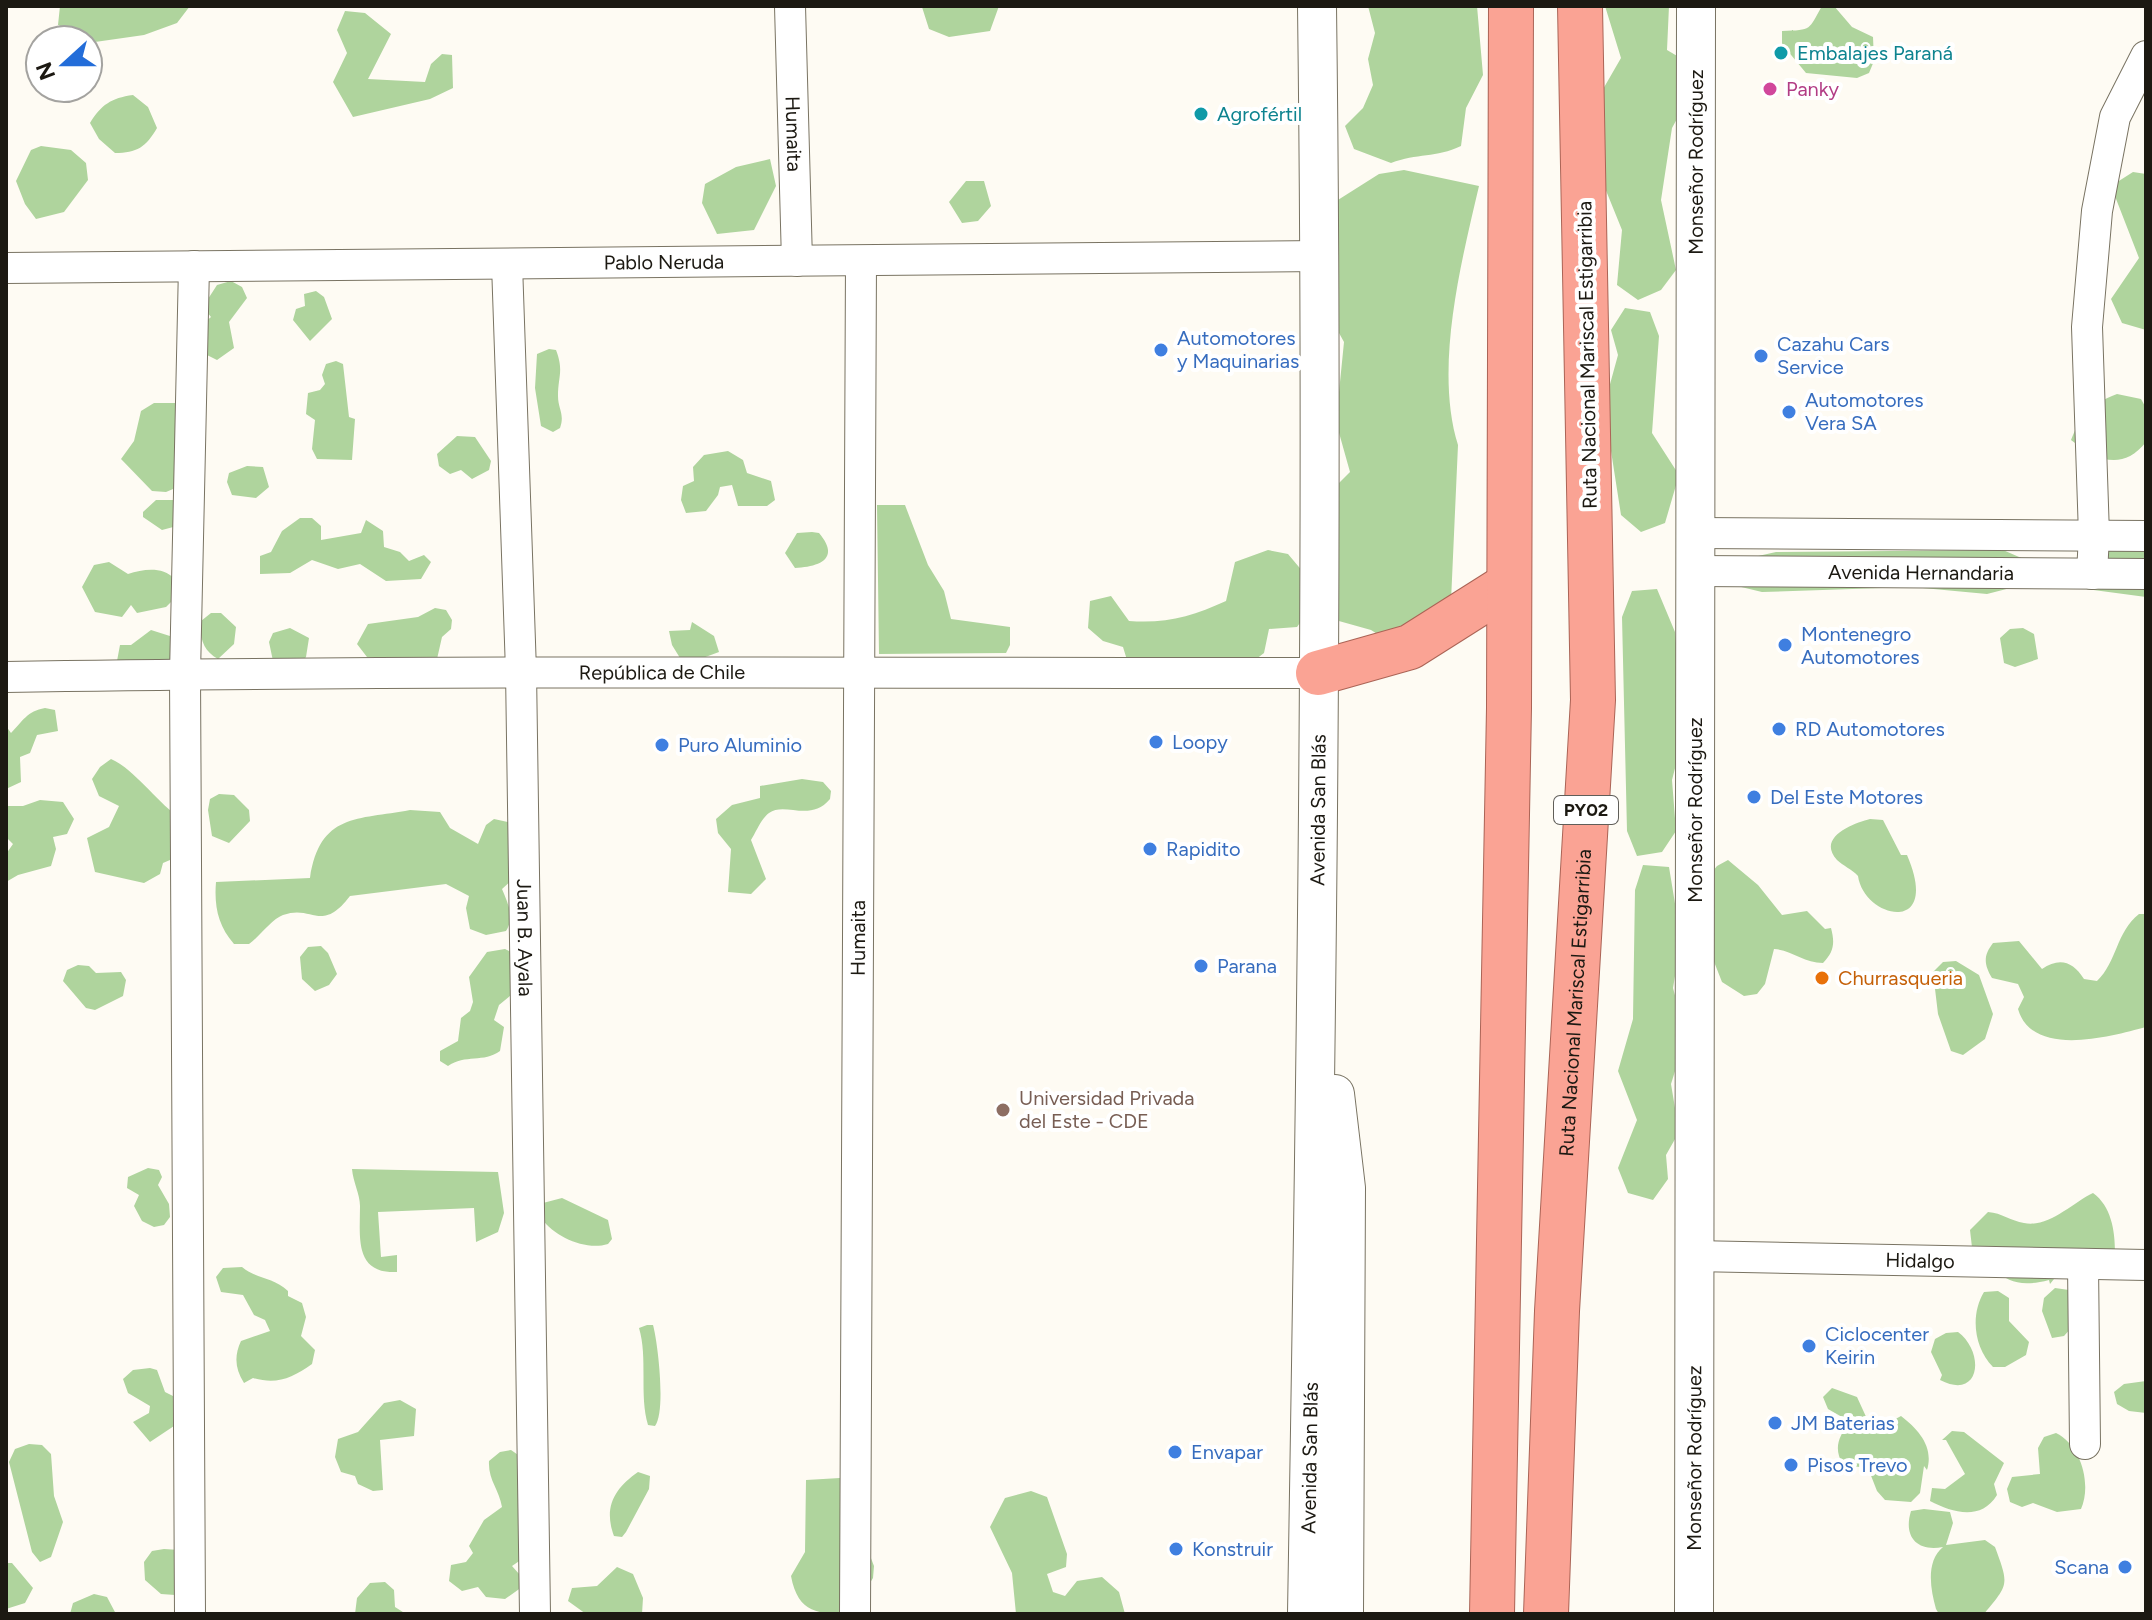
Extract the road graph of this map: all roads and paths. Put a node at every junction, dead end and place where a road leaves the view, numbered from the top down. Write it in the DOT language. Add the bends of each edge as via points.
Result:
graph roads {
  1 [pos="790,6"];
  2 [pos="1317,6"];
  3 [pos="1511,6"];
  4 [pos="1580,6"];
  5 [pos="1696,6"];
  6 [pos="2146,56"];
  7 [pos="1320,256"];
  8 [pos="797,261"];
  9 [pos="861,261"];
  10 [pos="507,264"];
  11 [pos="194,266"];
  12 [pos="6,268"];
  13 [pos="1696,533"];
  14 [pos="2094,535"];
  15 [pos="2146,536"];
  16 [pos="1695,571"];
  17 [pos="2092,574"];
  18 [pos="2146,574"];
  19 [pos="1508,585"];
  20 [pos="521,671"];
  21 [pos="1318,673"];
  22 [pos="185,674"];
  23 [pos="861,675"];
  24 [pos="6,677"];
  25 [pos="1318,940"];
  26 [pos="1694,1256"];
  27 [pos="2083,1264"];
  28 [pos="2146,1265"];
  29 [pos="2085,1444"];
  30 [pos="190,1614"];
  31 [pos="535,1614"];
  32 [pos="855,1614"];
  33 [pos="1307,1614"];
  34 [pos="1344,1614"];
  35 [pos="1492,1614"];
  36 [pos="1546,1614"];
  37 [pos="1694,1614"];
  1 -- 8 [label="street, Humaita"];
  2 -- 7 [label="street, Avenida San Blás"];
  3 -- 19 [label="highway"];
  4 -- 36 [label="highway, Ruta Nacional Mariscal Estigarribia / PY02" via="1593,700 1557,1295"];
  5 -- 13 [label="street, Monseñor Rodríguez"];
  6 -- 14 [label="street" via="2115,117 2097,211 2087,327"];
  7 -- 9 [label="street, Pablo Neruda"];
  7 -- 21 [label="street, Avenida San Blás"];
  8 -- 9 [label="street, Pablo Neruda"];
  8 -- 10 [label="street, Pablo Neruda"];
  9 -- 23 [label="street, Humaita"];
  10 -- 11 [label="street, Pablo Neruda"];
  10 -- 20 [label="street, Juan B. Ayala"];
  11 -- 12 [label="street, Pablo Neruda"];
  11 -- 22 [label="street"];
  13 -- 14 [label="street, Avenida Hernandaria"];
  13 -- 16 [label="street, Monseñor Rodríguez"];
  14 -- 15 [label="street, Avenida Hernandaria"];
  14 -- 17 [label="street"];
  16 -- 17 [label="street, Avenida Hernandaria"];
  16 -- 26 [label="street, Monseñor Rodríguez"];
  17 -- 18 [label="street, Avenida Hernandaria"];
  19 -- 21 [label="highway" via="1410,647"];
  19 -- 35 [label="highway"];
  20 -- 22 [label="street, República de Chile"];
  20 -- 23 [label="street, República de Chile"];
  20 -- 31 [label="street, Juan B. Ayala"];
  21 -- 23 [label="street, República de Chile"];
  21 -- 25 [label="street, Avenida San Blás"];
  22 -- 24 [label="street, República de Chile"];
  22 -- 30 [label="street"];
  23 -- 32 [label="street, Humaita"];
  25 -- 33 [label="street, Avenida San Blás"];
  25 -- 34 [label="street" via="1346,1188"];
  26 -- 27 [label="street, Hidalgo"];
  26 -- 37 [label="street, Monseñor Rodríguez"];
  27 -- 28 [label="street, Hidalgo"];
  27 -- 29 [label="street"];
}
